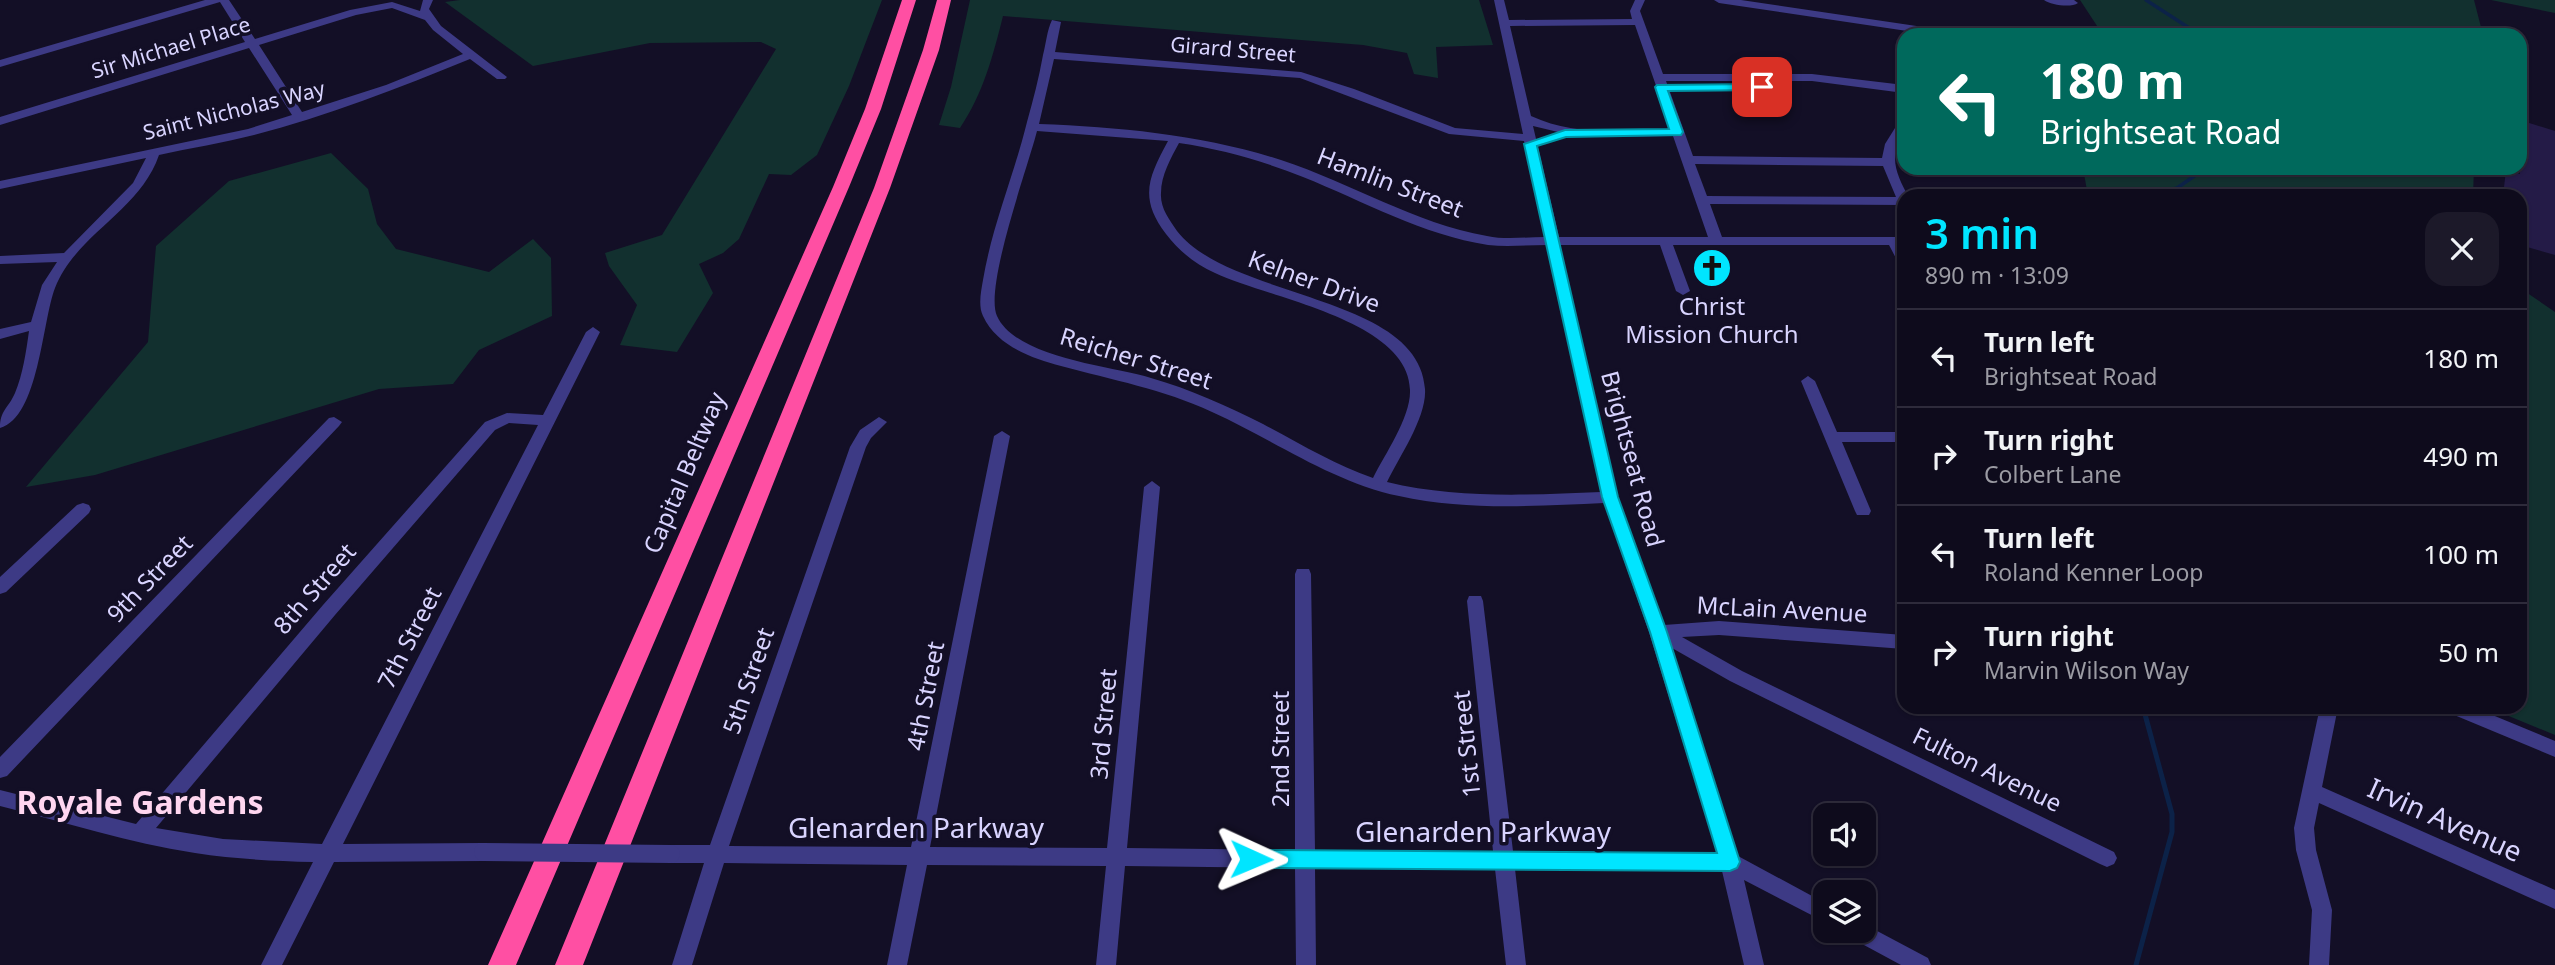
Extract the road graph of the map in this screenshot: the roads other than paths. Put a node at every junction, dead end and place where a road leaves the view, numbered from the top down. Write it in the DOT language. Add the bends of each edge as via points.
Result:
graph roads {
  1 [pos="217,0"];
  2 [pos="224,0"];
  3 [pos="370,0"];
  4 [pos="377,0"];
  5 [pos="426,0"];
  6 [pos="909,0"];
  7 [pos="1640,0"];
  8 [pos="1720,0"];
  9 [pos="2049,0"];
  10 [pos="2073,3"];
  11 [pos="944,4"];
  12 [pos="394,6"];
  13 [pos="354,12"];
  14 [pos="1502,13"];
  15 [pos="429,18"];
  16 [pos="1638,19"];
  17 [pos="1056,22"];
  18 [pos="1910,28"];
  19 [pos="252,43"];
  20 [pos="472,54"];
  21 [pos="1049,55"];
  22 [pos="0,64"];
  23 [pos="501,77"];
  24 [pos="1659,82"];
  25 [pos="1897,87"];
  26 [pos="1897,99"];
  27 [pos="300,118"];
  28 [pos="1525,118"];
  29 [pos="0,121"];
  30 [pos="1032,127"];
  31 [pos="1677,132"];
  32 [pos="1565,133"];
  33 [pos="1897,133"];
  34 [pos="1175,139"];
  35 [pos="1529,141"];
  36 [pos="154,152"];
  37 [pos="1687,160"];
  38 [pos="1886,162"];
  39 [pos="0,186"];
  40 [pos="1898,189"];
  41 [pos="1702,200"];
  42 [pos="1897,201"];
  43 [pos="1665,240"];
  44 [pos="1716,240"];
  45 [pos="1897,241"];
  46 [pos="1552,242"];
  47 [pos="66,257"];
  48 [pos="0,260"];
  49 [pos="1683,291"];
  50 [pos="36,325"];
  51 [pos="593,332"];
  52 [pos="0,334"];
  53 [pos="1808,381"];
  54 [pos="547,420"];
  55 [pos="334,422"];
  56 [pos="879,422"];
  57 [pos="0,423"];
  58 [pos="1002,436"];
  59 [pos="1832,437"];
  60 [pos="1897,437"];
  61 [pos="1377,486"];
  62 [pos="1152,487"];
  63 [pos="1610,497"];
  64 [pos="83,509"];
  65 [pos="1864,511"];
  66 [pos="1303,574"];
  67 [pos="0,587"];
  68 [pos="1475,601"];
  69 [pos="1658,632"];
  70 [pos="1897,641"];
  71 [pos="2328,714"];
  72 [pos="2469,714"];
  73 [pos="2555,749"];
  74 [pos="0,771"];
  75 [pos="2312,791"];
  76 [pos="0,798"];
  77 [pos="141,832"];
  78 [pos="330,852"];
  79 [pos="716,855"];
  80 [pos="919,857"];
  81 [pos="1116,858"];
  82 [pos="2107,858"];
  83 [pos="1306,859"];
  84 [pos="1504,859"];
  85 [pos="1730,862"];
  86 [pos="2555,900"];
  87 [pos="1813,907"];
  88 [pos="1876,941"];
  89 [pos="2323,963"];
  90 [pos="271,965"];
  91 [pos="502,965"];
  92 [pos="569,965"];
  93 [pos="682,965"];
  94 [pos="897,965"];
  95 [pos="1106,965"];
  96 [pos="1306,965"];
  97 [pos="1516,965"];
  98 [pos="1754,965"];
  99 [pos="1921,965"];
  1 -- 22 [label="street"];
  2 -- 19 [label="street"];
  3 -- 13 [label="street, Sir Michael Place"];
  4 -- 12 [label="street"];
  5 -- 12 [label="street, Sir Michael Place"];
  5 -- 15 [label="street"];
  6 -- 91 [label="highway, Capital Beltway" via="841,187"];
  7 -- 16 [label="street"];
  8 -- 18 [label="street"];
  9 -- 10 [label="street"];
  11 -- 92 [label="highway" via="886,177"];
  12 -- 13 [label="street, Sir Michael Place"];
  12 -- 15 [label="street"];
  13 -- 19 [label="street, Sir Michael Place"];
  14 -- 16 [label="street"];
  14 -- 28 [label="street, Brightseat Road"];
  15 -- 20 [label="street"];
  16 -- 24 [label="street"];
  17 -- 21 [label="street, Reicher Street"];
  19 -- 27 [label="street"];
  19 -- 29 [label="street, Sir Michael Place"];
  20 -- 23 [label="street"];
  20 -- 27 [label="street, Saint Nicholas Way"];
  21 -- 30 [label="street, Reicher Street"];
  21 -- 35 [label="street, Girard Street" via="1301,75 1453,131"];
  24 -- 25 [label="street" via="1816,77"];
  24 -- 26 [label="street" via="1827,88"];
  24 -- 31 [label="street"];
  27 -- 36 [label="street, Saint Nicholas Way"];
  28 -- 32 [label="street"];
  28 -- 35 [label="street, Brightseat Road"];
  30 -- 34 [label="street, Hamlin Street"];
  30 -- 61 [label="street, Reicher Street" via="987,285 989,314 998,329 1014,343 1036,352 1149,382 1210,404"];
  31 -- 32 [label="street"];
  31 -- 37 [label="street"];
  32 -- 35 [label="street"];
  33 -- 38 [label="street"];
  34 -- 46 [label="street, Hamlin Street" via="1276,163 1453,233 1490,241"];
  34 -- 61 [label="street, Kelner Drive" via="1154,192 1164,225 1187,250 1223,272 1367,324 1391,337 1409,356 1417,377 1417,400"];
  35 -- 46 [label="street, Brightseat Road"];
  36 -- 39 [label="street, Saint Nicholas Way"];
  36 -- 47 [label="street" via="145,178"];
  37 -- 38 [label="street"];
  37 -- 41 [label="street"];
  38 -- 40 [label="street"];
  41 -- 42 [label="street"];
  41 -- 44 [label="street"];
  43 -- 44 [label="street, Hamlin Street"];
  43 -- 46 [label="street, Hamlin Street"];
  43 -- 49 [label="street"];
  44 -- 45 [label="street, Hamlin Street"];
  46 -- 63 [label="street, Brightseat Road"];
  47 -- 48 [label="street"];
  47 -- 50 [label="street" via="49,285"];
  50 -- 52 [label="street"];
  50 -- 57 [label="street" via="30,378 13,413"];
  51 -- 54 [label="street, 7th Street"];
  53 -- 59 [label="street"];
  54 -- 77 [label="street, 8th Street" via="507,418 490,426"];
  54 -- 78 [label="street, 7th Street"];
  55 -- 74 [label="street, 9th Street"];
  56 -- 79 [label="street, 5th Street" via="858,447"];
  58 -- 80 [label="street, 4th Street"];
  59 -- 60 [label="street"];
  59 -- 65 [label="street"];
  61 -- 63 [label="street, Reicher Street" via="1466,500"];
  62 -- 81 [label="street, 3rd Street"];
  63 -- 69 [label="street, Brightseat Road"];
  64 -- 67 [label="street"];
  66 -- 83 [label="street, 2nd Street"];
  68 -- 84 [label="street, 1st Street"];
  69 -- 70 [label="street, McLain Avenue" via="1719,628"];
  69 -- 82 [label="street, Fulton Avenue" via="1736,676"];
  69 -- 85 [label="street, Brightseat Road"];
  71 -- 75 [label="street"];
  72 -- 73 [label="street"];
  75 -- 86 [label="street, Irvin Avenue"];
  75 -- 89 [label="street" via="2304,838 2322,910"];
  76 -- 77 [label="street, Glenarden Parkway"];
  77 -- 78 [label="street, Glenarden Parkway" via="223,848"];
  78 -- 79 [label="street, Glenarden Parkway, bridge"];
  78 -- 90 [label="street, 7th Street"];
  79 -- 80 [label="street, Glenarden Parkway"];
  79 -- 93 [label="street, 5th Street"];
  80 -- 81 [label="street, Glenarden Parkway"];
  80 -- 94 [label="street, 4th Street"];
  81 -- 83 [label="street, Glenarden Parkway"];
  81 -- 95 [label="street, 3rd Street"];
  83 -- 84 [label="street, Glenarden Parkway"];
  83 -- 96 [label="street, 2nd Street"];
  84 -- 85 [label="street, Glenarden Parkway"];
  84 -- 97 [label="street, 1st Street"];
  85 -- 87 [label="street, Glenarden Parkway"];
  85 -- 98 [label="street, Brightseat Road"];
  88 -- 99 [label="street"];
}
